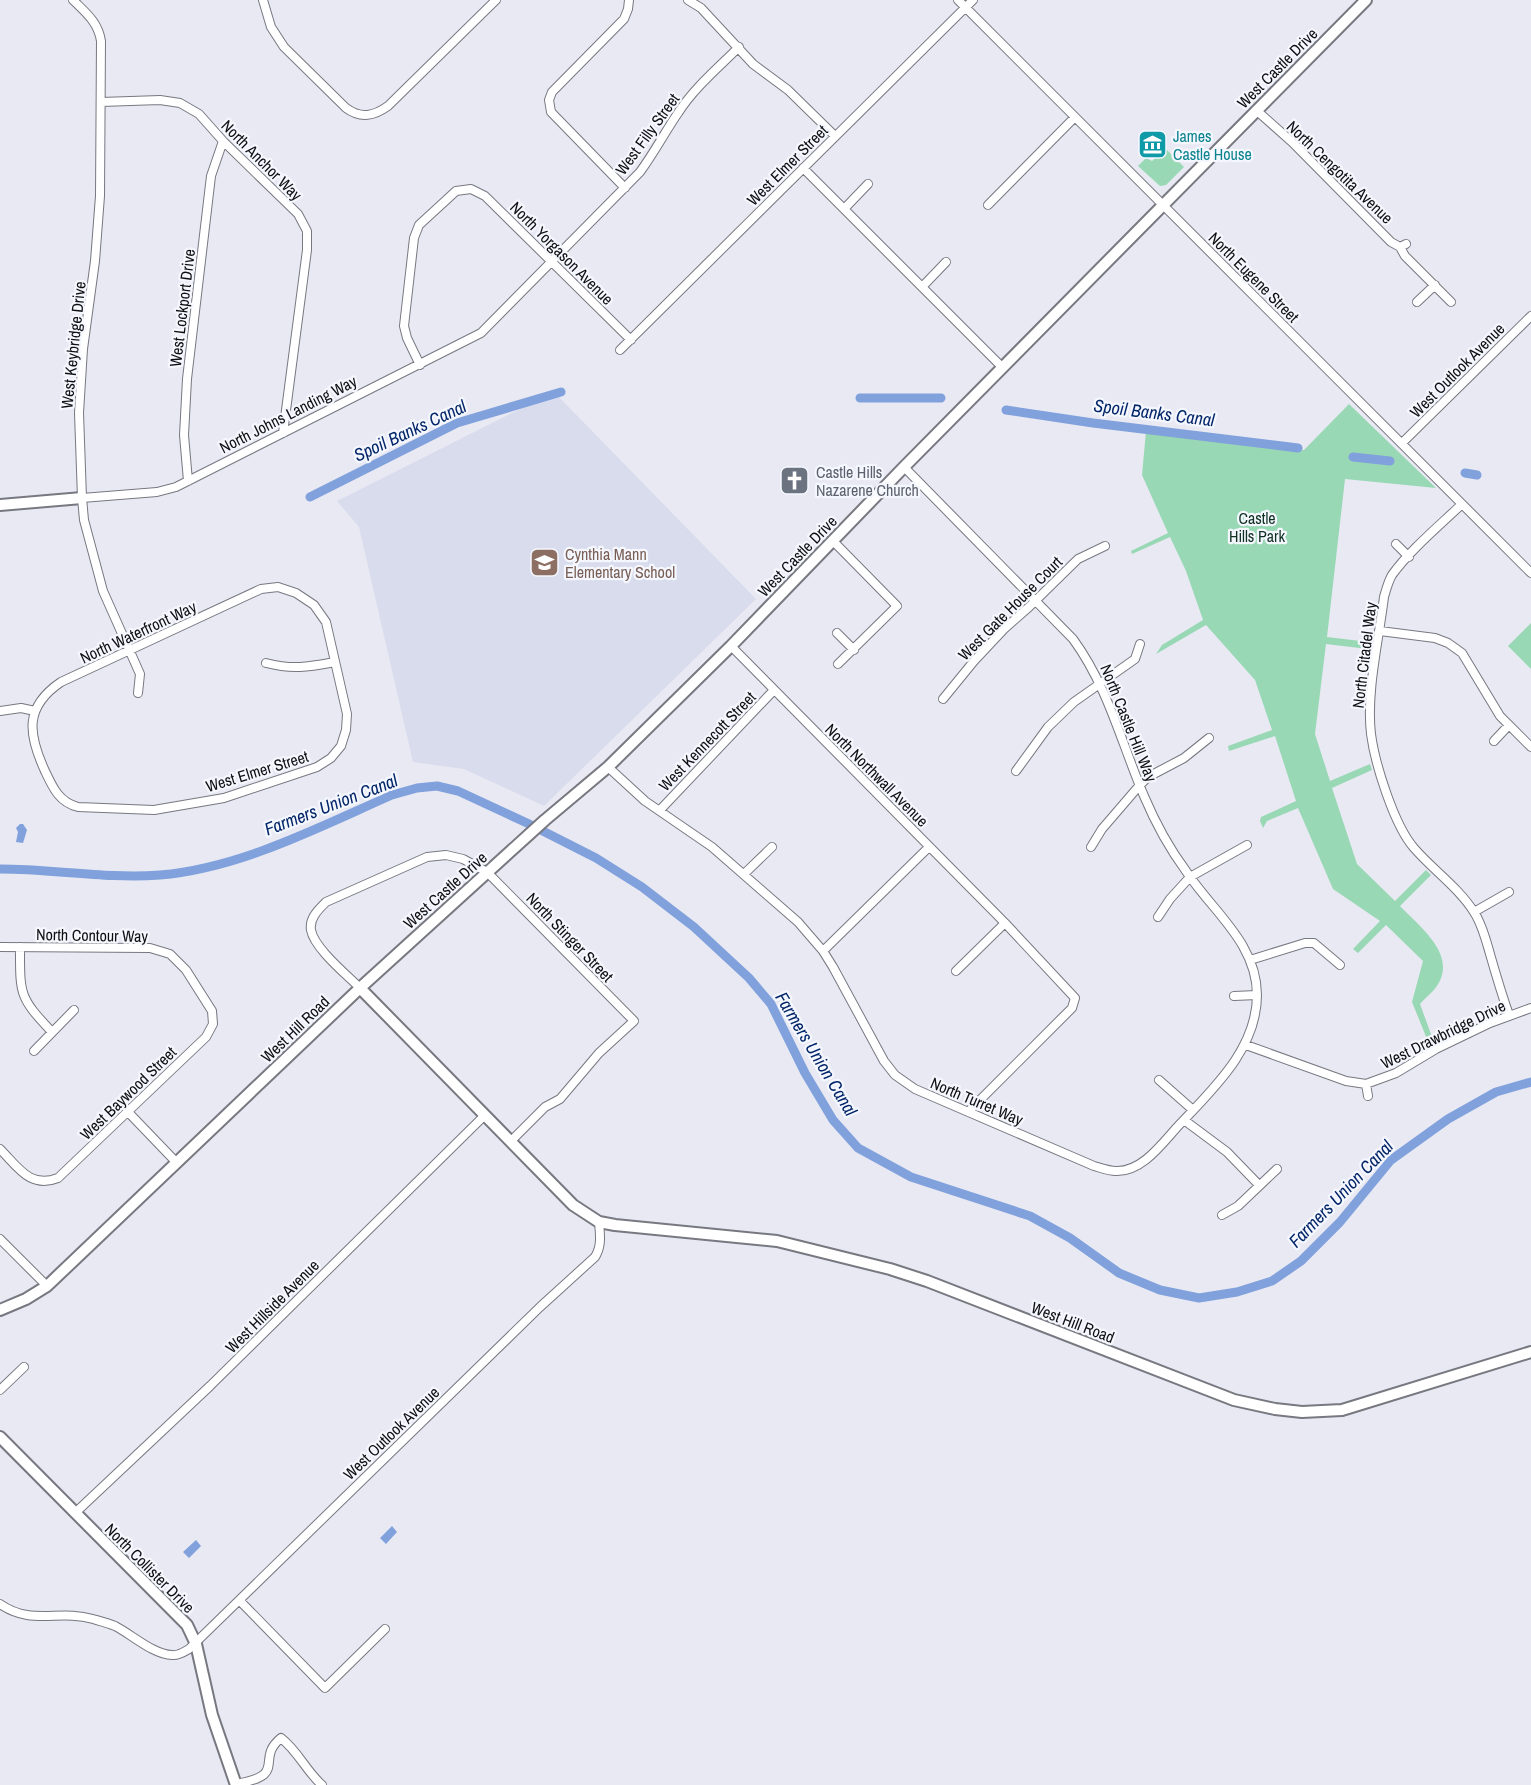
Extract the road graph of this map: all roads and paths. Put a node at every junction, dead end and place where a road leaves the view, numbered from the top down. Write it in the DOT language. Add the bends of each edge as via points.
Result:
graph roads {
  1 [pos="73,0"];
  2 [pos="263,0"];
  3 [pos="496,0"];
  4 [pos="629,0"];
  5 [pos="688,0"];
  6 [pos="958,0"];
  7 [pos="973,0"];
  8 [pos="1366,0"];
  9 [pos="966,7"];
  10 [pos="739,47"];
  11 [pos="100,102"];
  12 [pos="1256,110"];
  13 [pos="1075,117"];
  14 [pos="835,136"];
  15 [pos="223,141"];
  16 [pos="803,168"];
  17 [pos="868,184"];
  18 [pos="625,188"];
  19 [pos="988,205"];
  20 [pos="1162,205"];
  21 [pos="844,209"];
  22 [pos="946,262"];
  23 [pos="552,263"];
  24 [pos="1434,285"];
  25 [pos="922,287"];
  26 [pos="1417,302"];
  27 [pos="1451,303"];
  28 [pos="1531,316"];
  29 [pos="631,340"];
  30 [pos="620,350"];
  31 [pos="420,365"];
  32 [pos="1002,367"];
  33 [pos="283,434"];
  34 [pos="1402,443"];
  35 [pos="904,467"];
  36 [pos="188,481"];
  37 [pos="82,498"];
  38 [pos="1462,504"];
  39 [pos="0,505"];
  40 [pos="833,540"];
  41 [pos="1396,544"];
  42 [pos="1105,546"];
  43 [pos="1409,557"];
  44 [pos="1531,573"];
  45 [pos="1036,601"];
  46 [pos="1380,631"];
  47 [pos="837,633"];
  48 [pos="1140,644"];
  49 [pos="731,646"];
  50 [pos="130,650"];
  51 [pos="854,650"];
  52 [pos="335,662"];
  53 [pos="266,663"];
  54 [pos="838,664"];
  55 [pos="1101,684"];
  56 [pos="774,690"];
  57 [pos="138,693"];
  58 [pos="943,699"];
  59 [pos="0,711"];
  60 [pos="35,711"];
  61 [pos="1509,725"];
  62 [pos="1209,738"];
  63 [pos="1494,741"];
  64 [pos="1531,747"];
  65 [pos="608,767"];
  66 [pos="1016,771"];
  67 [pos="1139,786"];
  68 [pos="660,810"];
  69 [pos="1247,845"];
  70 [pos="772,847"];
  71 [pos="929,847"];
  72 [pos="1091,847"];
  73 [pos="487,872"];
  74 [pos="744,874"];
  75 [pos="1190,877"];
  76 [pos="1509,892"];
  77 [pos="1474,912"];
  78 [pos="1158,917"];
  79 [pos="1005,923"];
  80 [pos="0,947"];
  81 [pos="20,947"];
  82 [pos="823,951"];
  83 [pos="1250,960"];
  84 [pos="1340,964"];
  85 [pos="956,971"];
  86 [pos="360,988"];
  87 [pos="1257,995"];
  88 [pos="1234,996"];
  89 [pos="1531,1008"];
  90 [pos="74,1010"];
  91 [pos="1509,1016"];
  92 [pos="213,1024"];
  93 [pos="52,1032"];
  94 [pos="1246,1045"];
  95 [pos="34,1051"];
  96 [pos="1159,1080"];
  97 [pos="1366,1084"];
  98 [pos="1368,1096"];
  99 [pos="1193,1110"];
  100 [pos="128,1112"];
  101 [pos="968,1112"];
  102 [pos="485,1115"];
  103 [pos="1184,1120"];
  104 [pos="511,1141"];
  105 [pos="0,1149"];
  106 [pos="177,1163"];
  107 [pos="1276,1169"];
  108 [pos="1259,1185"];
  109 [pos="1222,1215"];
  110 [pos="599,1222"];
  111 [pos="0,1239"];
  112 [pos="47,1286"];
  113 [pos="0,1310"];
  114 [pos="1531,1352"];
  115 [pos="24,1366"];
  116 [pos="0,1390"];
  117 [pos="0,1437"];
  118 [pos="75,1512"];
  119 [pos="240,1601"];
  120 [pos="0,1604"];
  121 [pos="385,1629"];
  122 [pos="196,1644"];
  123 [pos="236,1784"];
  124 [pos="322,1785"];
  1 -- 11 [label="street, West Keybridge Drive" via="94,21 99,32"];
  2 -- 3 [label="street" via="284,47 346,108 365,116 388,106"];
  4 -- 18 [label="street" via="624,19 552,92 549,100 551,112"];
  5 -- 10 [label="street"];
  6 -- 9 [label="street, North Eugene Street"];
  7 -- 9 [label="street, West Elmer Street"];
  8 -- 12 [label="street, West Castle Drive"];
  9 -- 13 [label="street, North Eugene Street"];
  9 -- 14 [label="street, West Elmer Street"];
  10 -- 14 [label="street"];
  10 -- 18 [label="street, West Filly Street" via="678,112 654,153"];
  11 -- 15 [label="street, North Anchor Way" via="180,103 199,114"];
  11 -- 37 [label="street, West Keybridge Drive" via="100,196 79,413"];
  12 -- 20 [label="street, West Castle Drive"];
  12 -- 24 [label="street, North Cengotita Avenue" via="1391,242 1403,245 1405,256"];
  13 -- 19 [label="street"];
  13 -- 20 [label="street, North Eugene Street"];
  14 -- 16 [label="street, West Elmer Street"];
  15 -- 33 [label="street, North Anchor Way" via="298,214 307,231"];
  15 -- 36 [label="street, West Lockport Drive" via="211,176 187,379 184,435"];
  16 -- 21 [label="street"];
  16 -- 29 [label="street, West Elmer Street"];
  17 -- 21 [label="street"];
  18 -- 23 [label="street, West Filly Street"];
  20 -- 32 [label="street, West Castle Drive"];
  20 -- 34 [label="street, North Eugene Street"];
  21 -- 25 [label="street"];
  22 -- 25 [label="street"];
  23 -- 29 [label="street, North Yorgason Avenue"];
  23 -- 31 [label="street, North Johns Landing Way" via="481,333"];
  23 -- 31 [label="street, North Yorgason Avenue" via="485,196 471,189 456,191 419,225 414,238 404,326"];
  24 -- 26 [label="street"];
  24 -- 27 [label="street, North Cengotita Avenue"];
  25 -- 32 [label="street"];
  28 -- 34 [label="street, West Outlook Avenue"];
  29 -- 30 [label="street, West Elmer Street"];
  31 -- 33 [label="street, North Johns Landing Way"];
  32 -- 35 [label="street, West Castle Drive"];
  33 -- 36 [label="street, North Johns Landing Way"];
  34 -- 38 [label="street, North Eugene Street"];
  35 -- 40 [label="street, West Castle Drive"];
  35 -- 45 [label="street, North Castle Hill Way"];
  36 -- 37 [label="street, North Johns Landing Way" via="158,492"];
  37 -- 39 [label="street, North Johns Landing Way"];
  37 -- 50 [label="street, West Keybridge Drive" via="101,584"];
  38 -- 43 [label="street, North Citadel Way"];
  38 -- 44 [label="street, North Eugene Street"];
  40 -- 49 [label="street, West Castle Drive"];
  40 -- 51 [label="street" via="897,606"];
  41 -- 43 [label="street"];
  42 -- 45 [label="street, West Gate House Court" via="1078,559"];
  43 -- 46 [label="street, North Citadel Way" via="1388,583"];
  45 -- 55 [label="street, North Castle Hill Way" via="1073,639"];
  45 -- 58 [label="street, West Gate House Court" via="989,645"];
  46 -- 61 [label="street" via="1435,638 1462,653"];
  46 -- 77 [label="street, North Citadel Way" via="1371,696 1371,734 1377,762 1405,836"];
  47 -- 51 [label="street"];
  48 -- 55 [label="street" via="1135,659"];
  49 -- 56 [label="street, North Northwall Avenue"];
  49 -- 65 [label="street, West Castle Drive"];
  50 -- 52 [label="street, North Waterfront Way" via="261,589 278,587 314,605 326,622"];
  50 -- 57 [label="street, West Keybridge Drive" via="140,674"];
  50 -- 60 [label="street, North Waterfront Way" via="61,682"];
  51 -- 54 [label="street"];
  52 -- 53 [label="street" via="299,669"];
  52 -- 60 [label="street, West Elmer Street" via="346,730 341,746 331,758 317,767 224,798 154,810 66,804 55,792 36,751 32,735"];
  55 -- 66 [label="street" via="1074,702 1048,727"];
  55 -- 67 [label="street, North Castle Hill Way"];
  56 -- 68 [label="street, West Kennecott Street"];
  56 -- 71 [label="street, North Northwall Avenue"];
  59 -- 60 [label="street"];
  61 -- 63 [label="street"];
  61 -- 64 [label="street"];
  62 -- 67 [label="street"];
  65 -- 68 [label="street, North Turret Way"];
  65 -- 73 [label="street, West Castle Drive"];
  67 -- 72 [label="street"];
  67 -- 75 [label="street, North Castle Hill Way" via="1158,828"];
  68 -- 74 [label="street, North Turret Way"];
  69 -- 75 [label="street"];
  70 -- 74 [label="street"];
  71 -- 79 [label="street, North Northwall Avenue"];
  71 -- 82 [label="street"];
  73 -- 86 [label="street, West Castle Drive"];
  73 -- 86 [label="street, North Stinger Street" via="463,859 446,855 427,857 326,902 314,914 311,929 318,945"];
  73 -- 104 [label="street, North Stinger Street" via="634,1021 599,1053 560,1099 545,1107"];
  74 -- 82 [label="street, North Turret Way" via="798,922"];
  75 -- 78 [label="street"];
  75 -- 83 [label="street, North Castle Hill Way" via="1235,932"];
  76 -- 77 [label="street"];
  77 -- 91 [label="street, North Citadel Way"];
  79 -- 85 [label="street"];
  79 -- 101 [label="street, North Northwall Avenue" via="1075,998 1072,1008"];
  80 -- 81 [label="street, North Contour Way"];
  81 -- 92 [label="street, North Contour Way" via="150,948 170,954 186,970 212,1011"];
  81 -- 93 [label="street" via="22,994"];
  82 -- 101 [label="street, North Turret Way" via="895,1075 915,1089"];
  83 -- 84 [label="street" via="1314,942"];
  83 -- 87 [label="street, North Castle Hill Way"];
  86 -- 102 [label="street, West Hill Road"];
  86 -- 106 [label="street, West Hill Road"];
  87 -- 88 [label="street"];
  87 -- 94 [label="street, North Castle Hill Way"];
  89 -- 91 [label="street, West Drawbridge Drive"];
  90 -- 93 [label="street"];
  91 -- 97 [label="street, West Drawbridge Drive"];
  92 -- 100 [label="street, West Baywood Street" via="206,1037"];
  93 -- 95 [label="street"];
  94 -- 97 [label="street, West Drawbridge Drive" via="1346,1081"];
  94 -- 99 [label="street, North Turret Way"];
  96 -- 99 [label="street"];
  97 -- 98 [label="street, West Drawbridge Drive"];
  99 -- 103 [label="street, North Turret Way"];
  100 -- 105 [label="street, West Baywood Street" via="58,1178 48,1182 28,1177"];
  100 -- 106 [label="street"];
  101 -- 103 [label="street, North Turret Way" via="1094,1166 1118,1171 1136,1167"];
  102 -- 104 [label="street, West Hill Road"];
  102 -- 118 [label="street, West Hillside Avenue" via="210,1386"];
  103 -- 108 [label="street" via="1227,1152"];
  104 -- 110 [label="street, West Hill Road" via="573,1204"];
  106 -- 112 [label="street, West Hill Road"];
  107 -- 108 [label="street"];
  108 -- 109 [label="street" via="1238,1206"];
  110 -- 114 [label="street, West Hill Road" via="777,1241 890,1269 1234,1400 1275,1409 1342,1410"];
  110 -- 119 [label="street, West Outlook Avenue" via="601,1240 595,1257"];
  111 -- 112 [label="street"];
  112 -- 113 [label="street, West Hill Road"];
  115 -- 116 [label="street"];
  117 -- 118 [label="street, North Collister Drive"];
  118 -- 122 [label="street, North Collister Drive" via="187,1625"];
  119 -- 121 [label="street" via="325,1688"];
  119 -- 122 [label="street, West Outlook Avenue"];
  120 -- 122 [label="street" via="21,1615 76,1615 93,1619 114,1626 164,1654 175,1656"];
  122 -- 123 [label="street, North Collister Drive" via="212,1715"];
  123 -- 124 [label="street" via="263,1777 273,1745 281,1738"];
}
